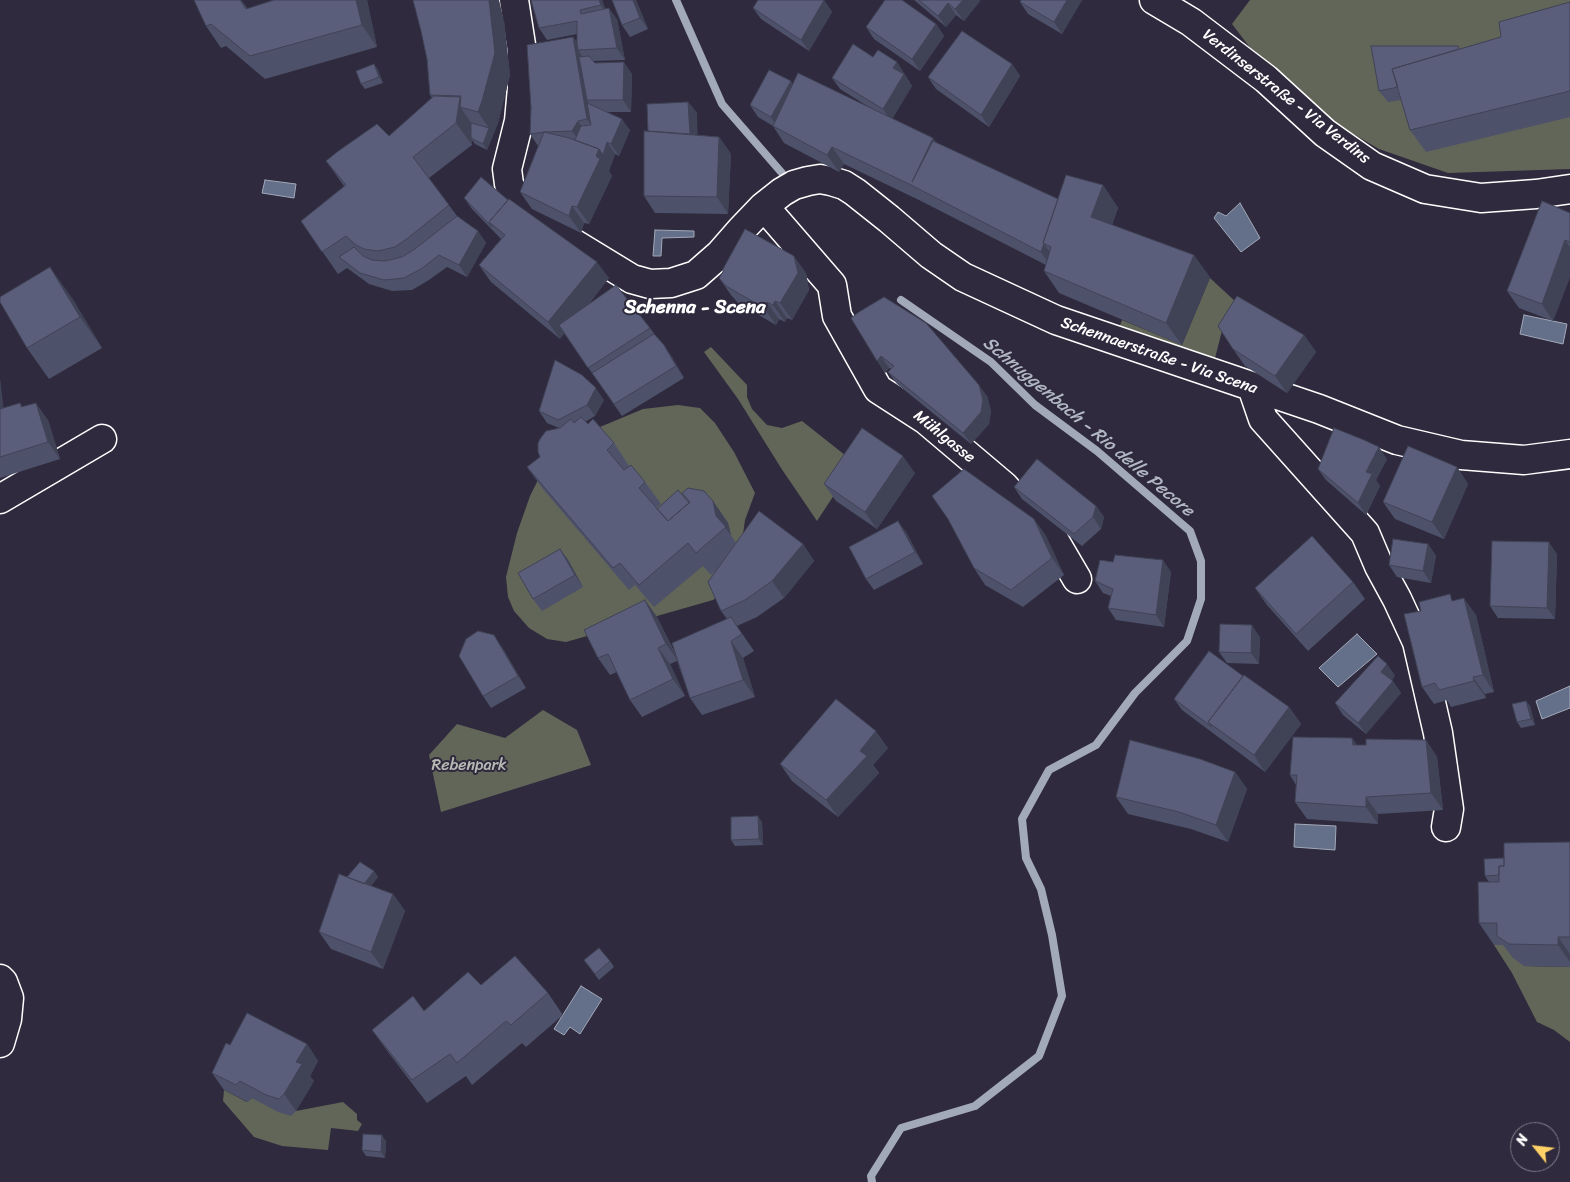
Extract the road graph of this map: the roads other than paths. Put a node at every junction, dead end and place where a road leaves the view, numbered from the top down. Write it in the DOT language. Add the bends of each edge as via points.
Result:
graph roads {
  1 [pos="514,0"];
  2 [pos="1154,0"];
  3 [pos="1570,189"];
  4 [pos="772,200"];
  5 [pos="1252,388"];
  6 [pos="102,439"];
  7 [pos="1570,454"];
  8 [pos="0,499"];
  9 [pos="1076,579"];
  10 [pos="1446,827"];
  11 [pos="0,979"];
  12 [pos="0,1043"];
  1 -- 4 [label="street" via="522,51 522,88 519,121 507,169 509,184 516,198 535,215 632,279 650,284 671,283 696,275"];
  2 -- 3 [label="street, Verdinserstraße - Via Verdins" via="1191,22 1266,79 1325,133 1372,166 1424,189 1481,198"];
  4 -- 5 [label="street, Schennaerstraße - Via Scena" via="794,185 814,180 844,185 931,255 985,288 1056,320"];
  4 -- 9 [label="street, Mühlgasse" via="774,218 828,280 837,316 878,388 926,420 1046,526"];
  5 -- 7 [label="street, Schennaerstraße - Via Scena" via="1318,409 1397,440 1461,455 1524,460"];
  5 -- 10 [label="street" via="1263,419 1365,533 1417,642 1438,733 1449,809"];
  6 -- 8 [label="street"];
  11 -- 12 [label="street" via="9,998"];
}
